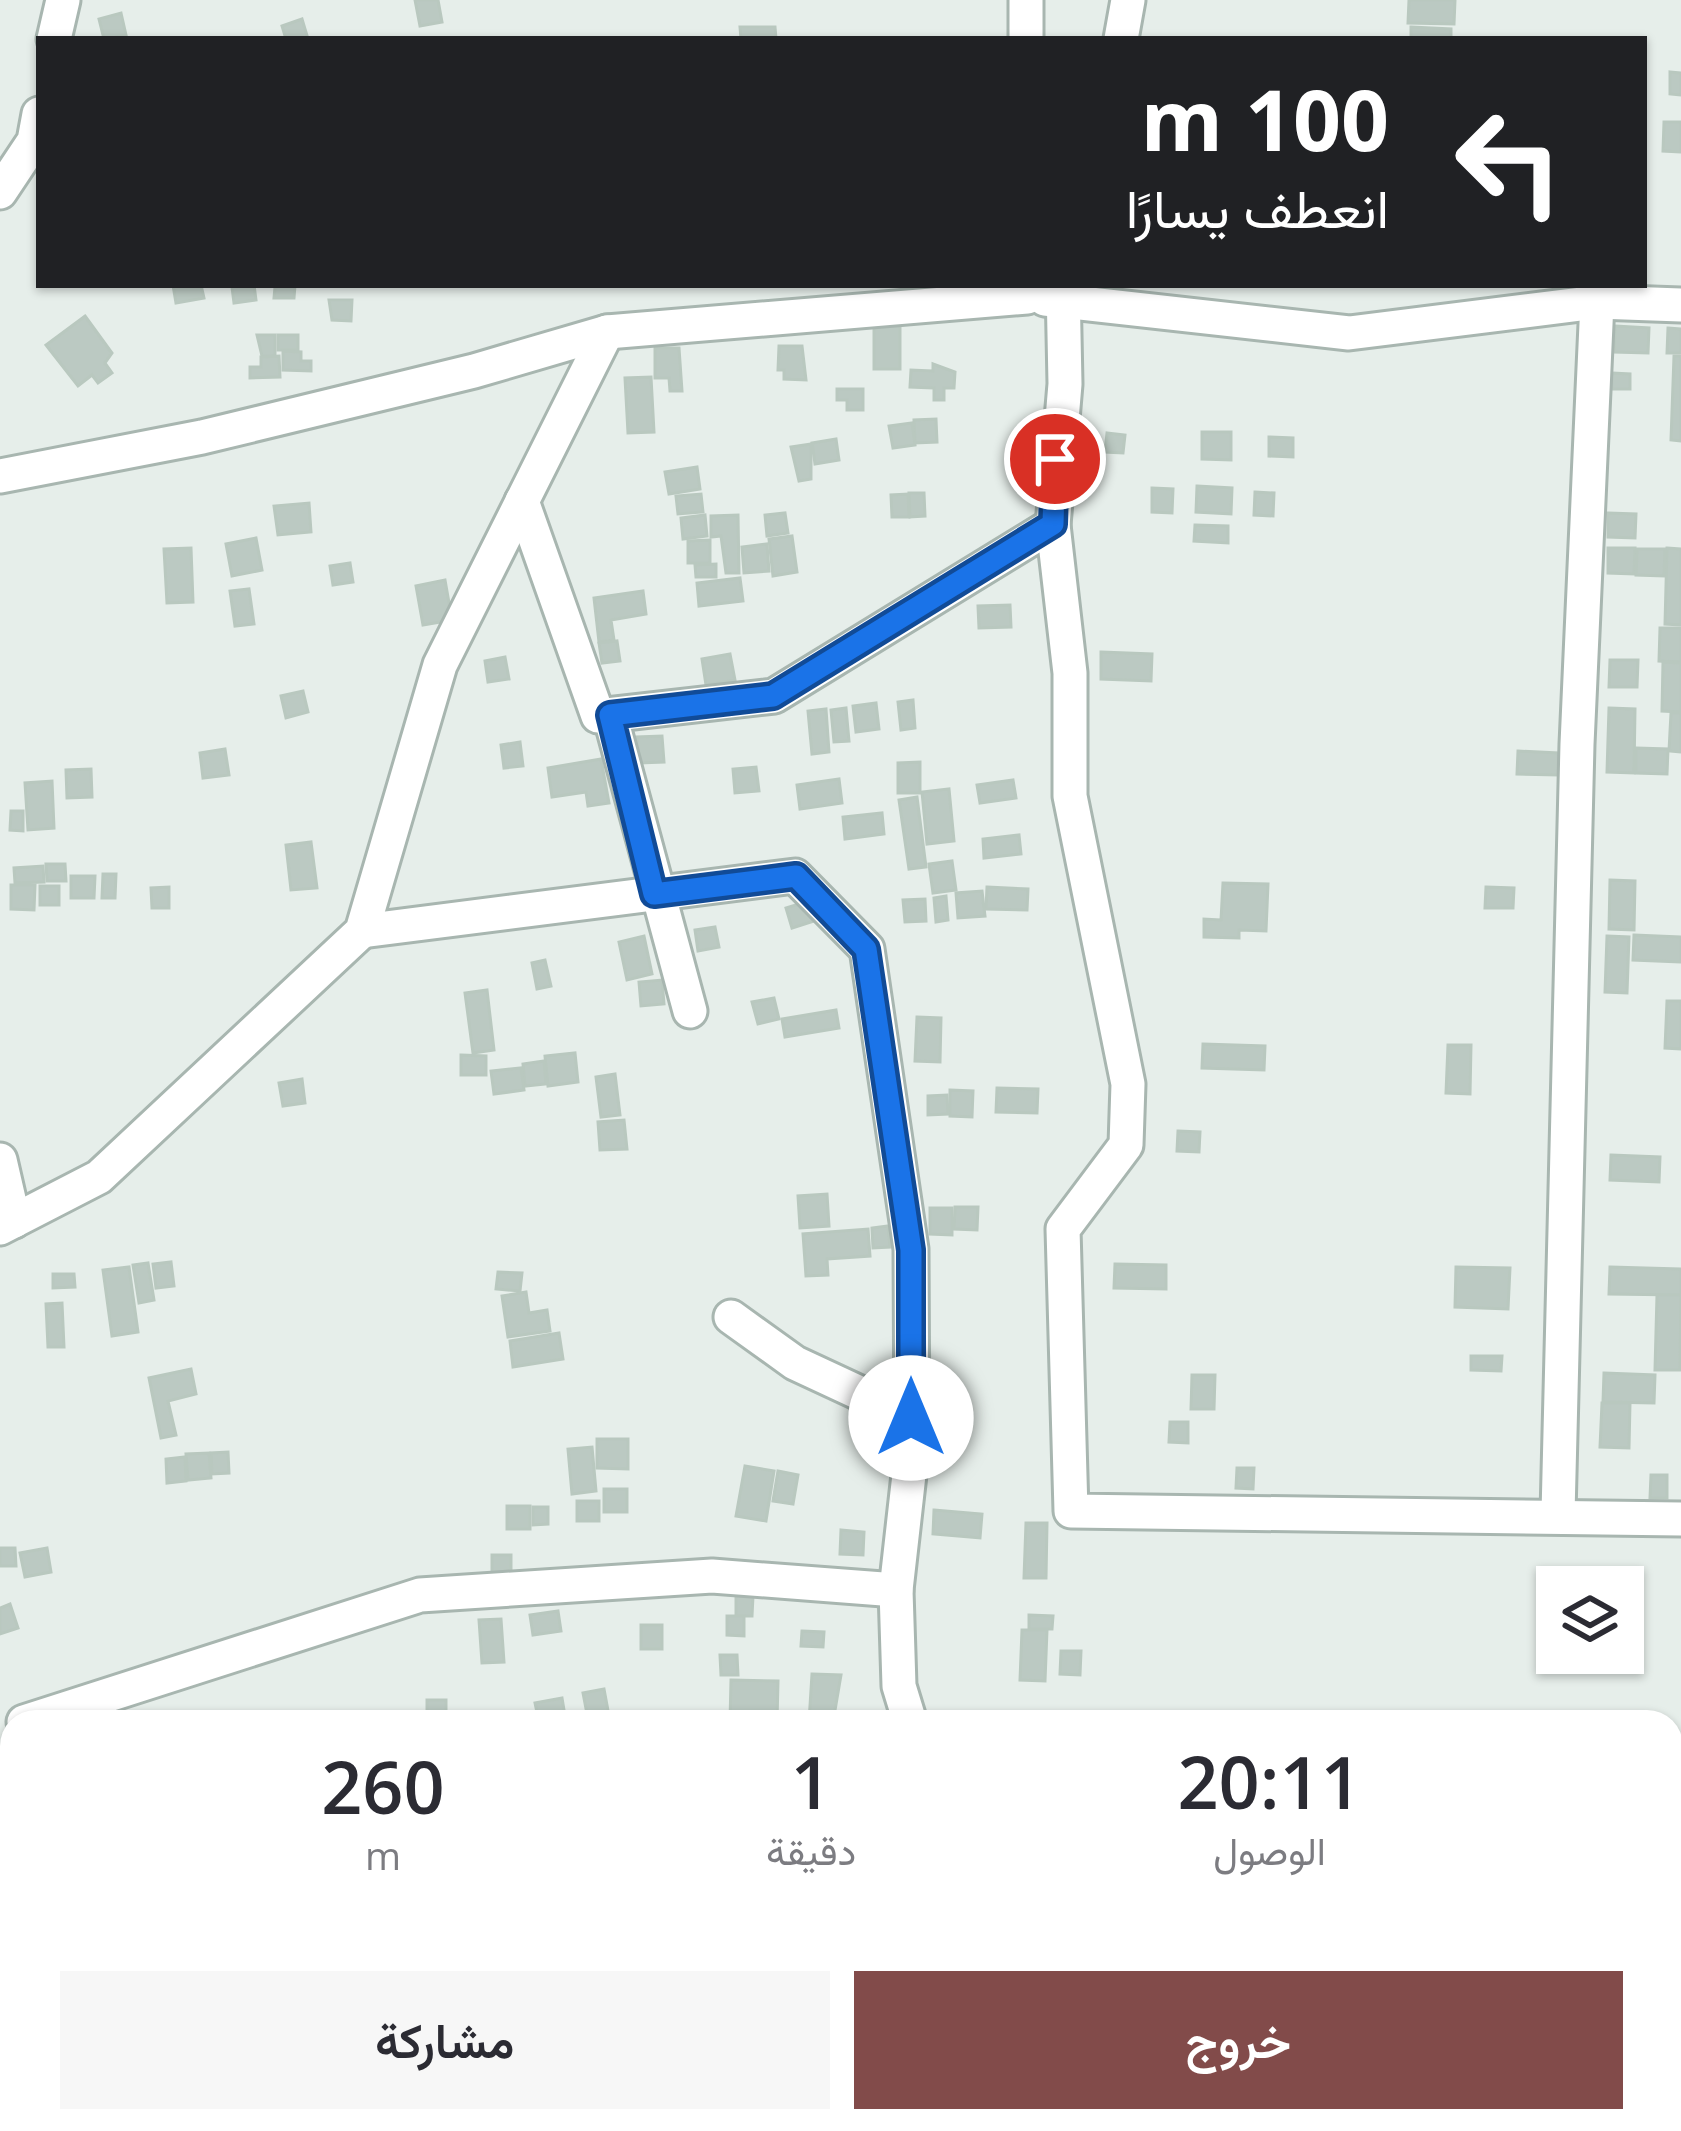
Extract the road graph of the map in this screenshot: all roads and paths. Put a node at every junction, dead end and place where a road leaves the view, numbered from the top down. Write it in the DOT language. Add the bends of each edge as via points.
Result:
graph roads {
  1 [pos="63,0"];
  2 [pos="1026,0"];
  3 [pos="1128,0"];
  4 [pos="55,36"];
  5 [pos="1026,36"];
  6 [pos="1122,36"];
  7 [pos="36,130"];
  8 [pos="0,192"];
  9 [pos="1027,291"];
  10 [pos="1063,293"];
  11 [pos="1597,302"];
  12 [pos="1681,305"];
  13 [pos="607,332"];
  14 [pos="0,476"];
  15 [pos="522,501"];
  16 [pos="1053,524"];
  17 [pos="610,715"];
  18 [pos="654,894"];
  19 [pos="362,931"];
  20 [pos="690,1011"];
  21 [pos="0,1160"];
  22 [pos="7,1225"];
  23 [pos="731,1317"];
  24 [pos="911,1418"];
  25 [pos="1558,1514"];
  26 [pos="1681,1519"];
  27 [pos="896,1590"];
  28 [pos="123,1687"];
  29 [pos="58,1710"];
  30 [pos="128,1710"];
  31 [pos="906,1710"];
  1 -- 4 [label="street"];
  2 -- 5 [label="street"];
  3 -- 6 [label="street"];
  7 -- 8 [label="street"];
  9 -- 10 [label="street"];
  9 -- 13 [label="street"];
  10 -- 11 [label="street" via="1349,333"];
  10 -- 16 [label="street"];
  11 -- 12 [label="street"];
  11 -- 25 [label="street"];
  13 -- 14 [label="street" via="202,437"];
  13 -- 15 [label="street"];
  15 -- 17 [label="street" via="598,716"];
  15 -- 19 [label="street" via="440,665"];
  16 -- 17 [label="street" via="773,696"];
  16 -- 25 [label="street" via="1070,674 1070,796 1128,1084 1126,1145 1064,1229 1071,1511"];
  17 -- 18 [label="street"];
  18 -- 19 [label="street"];
  18 -- 20 [label="street"];
  18 -- 24 [label="street" via="796,876 866,949 911,1250"];
  19 -- 22 [label="street" via="99,1178"];
  21 -- 22 [label="street"];
  23 -- 24 [label="street" via="795,1363"];
  24 -- 27 [label="street"];
  25 -- 26 [label="street"];
  27 -- 28 [label="street" via="712,1576 420,1595"];
  27 -- 31 [label="street"];
  28 -- 29 [label="street"];
  28 -- 30 [label="street"];
}
